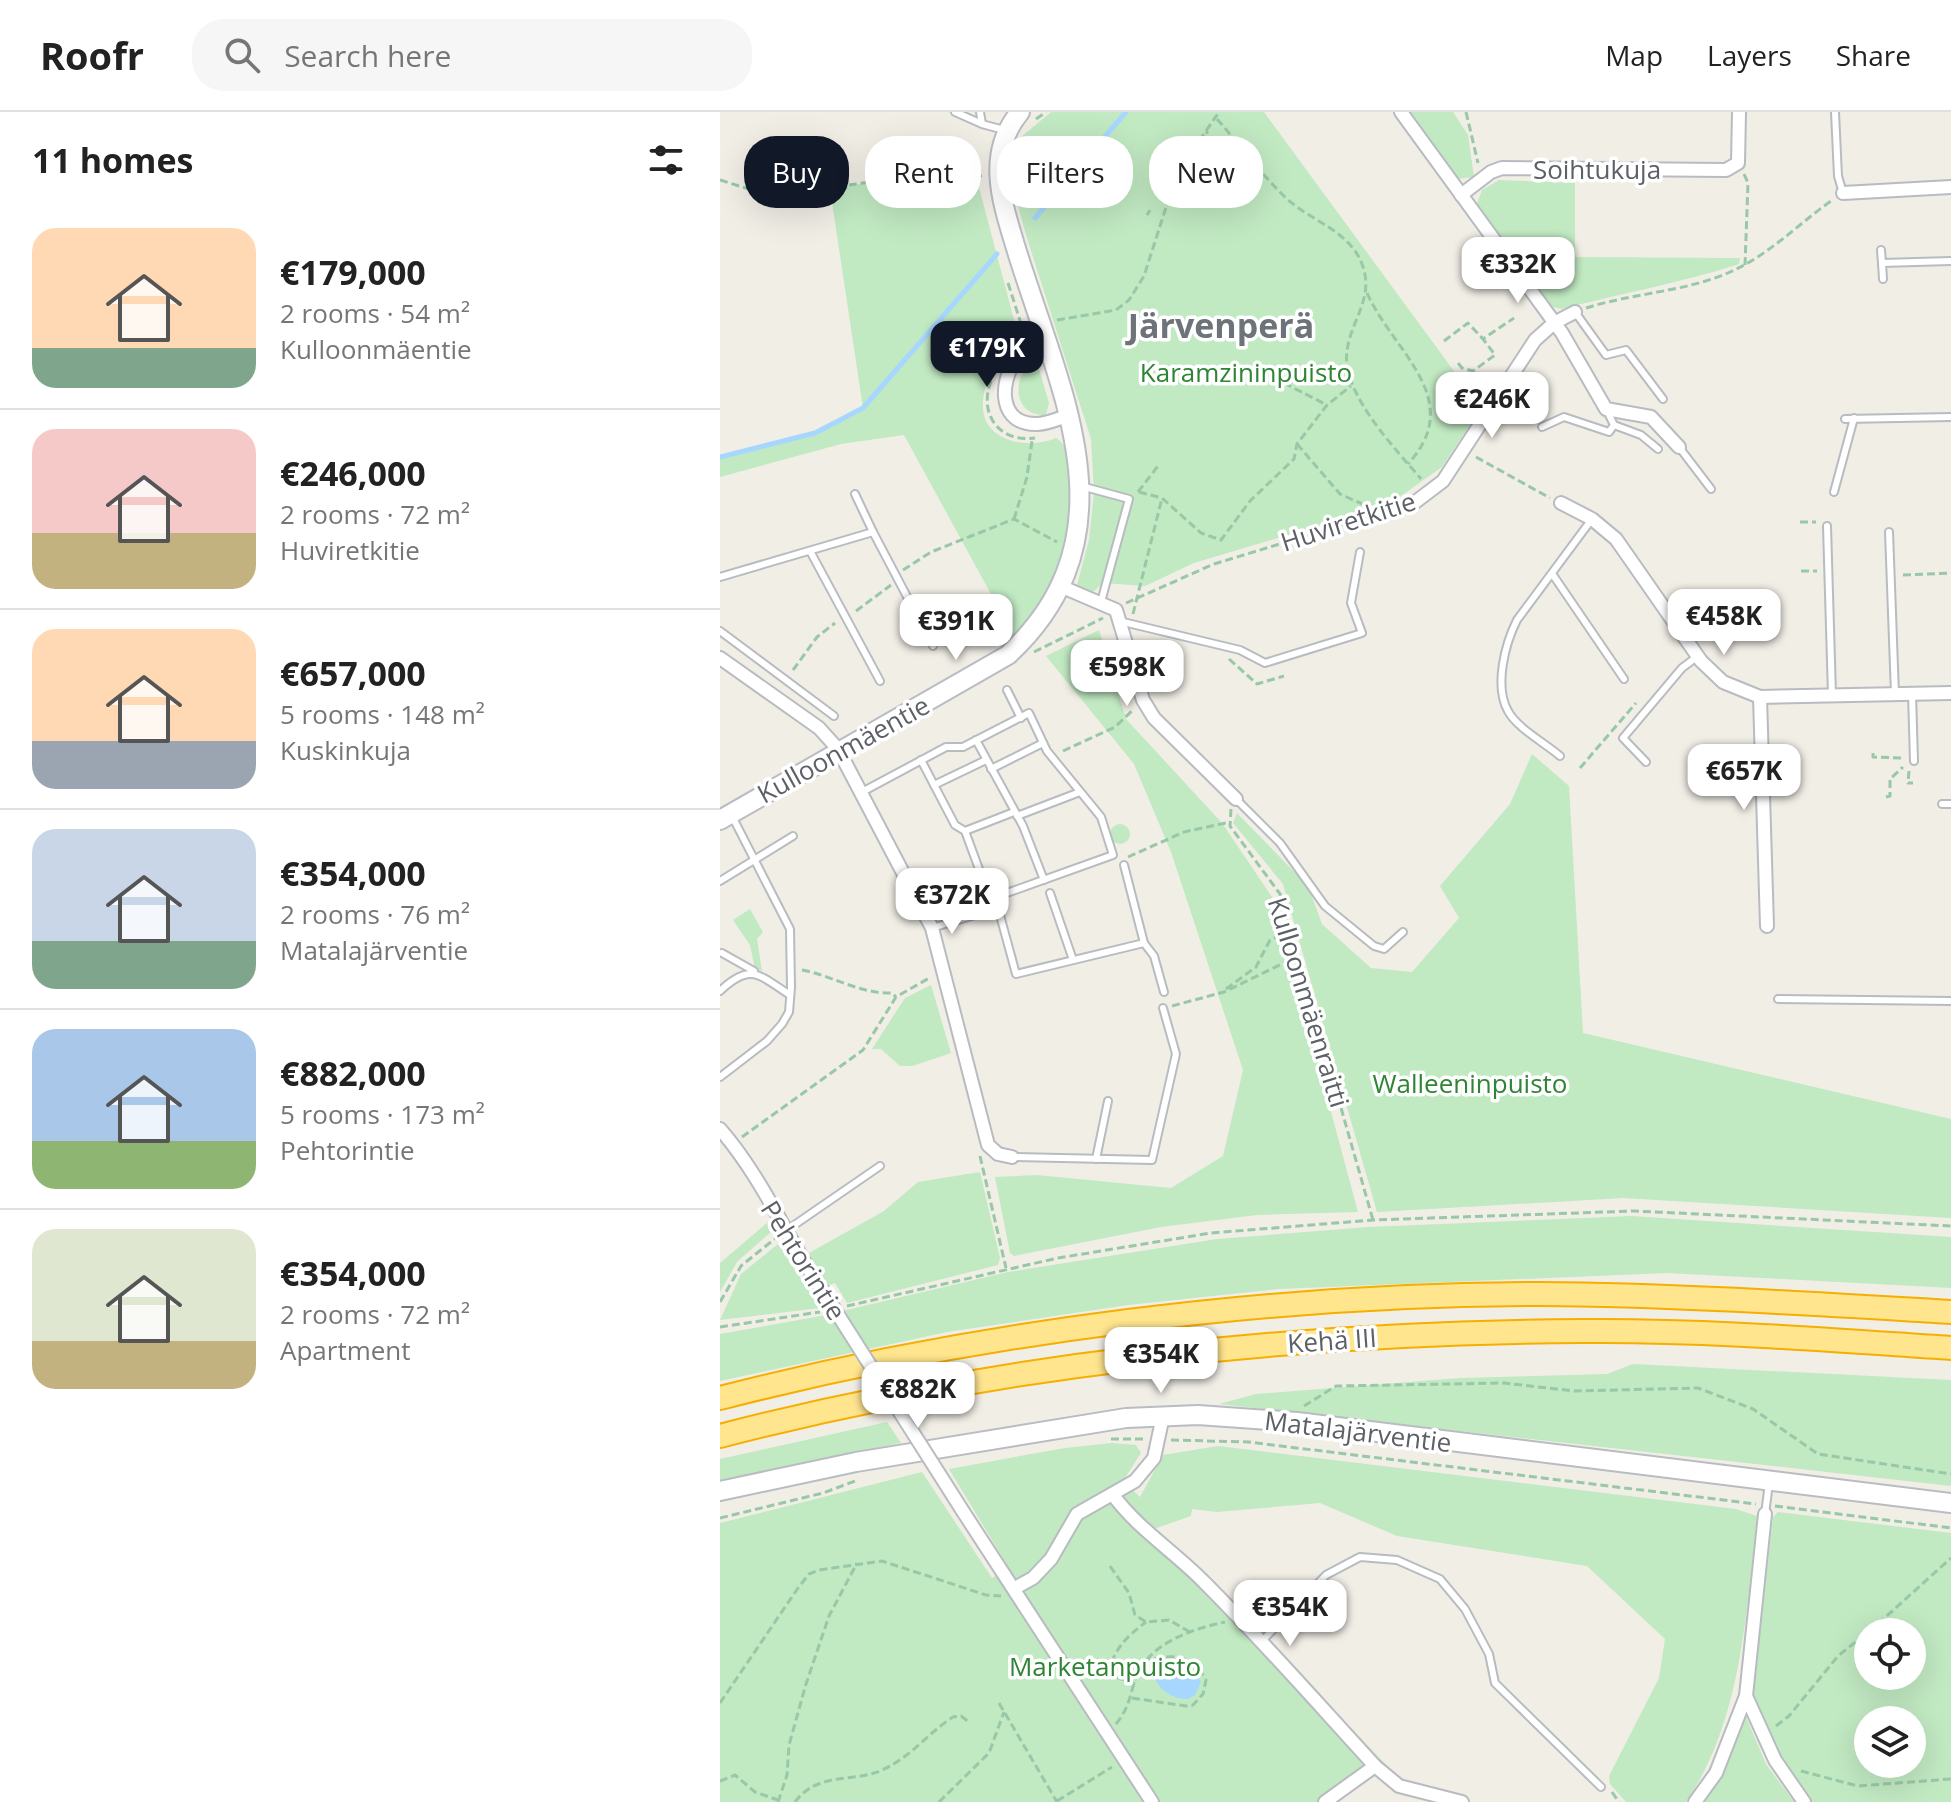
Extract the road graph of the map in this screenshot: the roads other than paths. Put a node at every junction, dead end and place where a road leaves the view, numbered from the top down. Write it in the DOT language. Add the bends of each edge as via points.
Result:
graph roads {
  1 [pos="955,112"];
  2 [pos="980,112"];
  3 [pos="1401,112"];
  4 [pos="1739,112"];
  5 [pos="1835,112"];
  6 [pos="1026,117"];
  7 [pos="982,124"];
  8 [pos="1007,130"];
  9 [pos="1951,187"];
  10 [pos="1843,193"];
  11 [pos="1461,195"];
  12 [pos="1881,250"];
  13 [pos="1951,261"];
  14 [pos="1882,263"];
  15 [pos="1883,279"];
  16 [pos="1575,312"];
  17 [pos="1554,323"];
  18 [pos="1042,333"];
  19 [pos="1663,399"];
  20 [pos="1606,409"];
  21 [pos="1067,416"];
  22 [pos="1951,417"];
  23 [pos="1854,418"];
  24 [pos="1845,419"];
  25 [pos="1614,425"];
  26 [pos="1542,427"];
  27 [pos="1679,447"];
  28 [pos="1658,449"];
  29 [pos="1081,486"];
  30 [pos="1711,489"];
  31 [pos="1834,492"];
  32 [pos="855,494"];
  33 [pos="1414,503"];
  34 [pos="1561,503"];
  35 [pos="1592,519"];
  36 [pos="1827,526"];
  37 [pos="873,532"];
  38 [pos="1889,532"];
  39 [pos="810,551"];
  40 [pos="1360,552"];
  41 [pos="1553,575"];
  42 [pos="720,577"];
  43 [pos="1060,586"];
  44 [pos="1101,602"];
  45 [pos="1122,618"];
  46 [pos="720,631"];
  47 [pos="933,646"];
  48 [pos="1698,656"];
  49 [pos="720,658"];
  50 [pos="1624,679"];
  51 [pos="880,681"];
  52 [pos="1007,690"];
  53 [pos="1912,693"];
  54 [pos="1951,693"];
  55 [pos="1895,694"];
  56 [pos="1832,695"];
  57 [pos="1760,697"];
  58 [pos="834,716"];
  59 [pos="1021,718"];
  60 [pos="976,740"];
  61 [pos="1043,743"];
  62 [pos="838,749"];
  63 [pos="1560,756"];
  64 [pos="921,760"];
  65 [pos="986,760"];
  66 [pos="1914,760"];
  67 [pos="1646,762"];
  68 [pos="991,769"];
  69 [pos="934,785"];
  70 [pos="862,792"];
  71 [pos="1080,792"];
  72 [pos="1236,799"];
  73 [pos="1942,804"];
  74 [pos="1951,804"];
  75 [pos="1015,814"];
  76 [pos="725,816"];
  77 [pos="965,831"];
  78 [pos="793,836"];
  79 [pos="755,861"];
  80 [pos="1124,865"];
  81 [pos="1044,880"];
  82 [pos="720,881"];
  83 [pos="1050,893"];
  84 [pos="990,899"];
  85 [pos="925,915"];
  86 [pos="1767,926"];
  87 [pos="932,928"];
  88 [pos="1403,932"];
  89 [pos="1144,943"];
  90 [pos="722,953"];
  91 [pos="1073,960"];
  92 [pos="754,971"];
  93 [pos="720,991"];
  94 [pos="1164,992"];
  95 [pos="790,995"];
  96 [pos="1778,999"];
  97 [pos="1951,1001"];
  98 [pos="1163,1008"];
  99 [pos="720,1077"];
  100 [pos="1108,1101"];
  101 [pos="720,1129"];
  102 [pos="1012,1157"];
  103 [pos="1096,1159"];
  104 [pos="880,1166"];
  105 [pos="784,1233"];
  106 [pos="1951,1302"];
  107 [pos="1905,1309"];
  108 [pos="1951,1312"];
  109 [pos="1951,1348"];
  110 [pos="720,1398"];
  111 [pos="1163,1416"];
  112 [pos="720,1436"];
  113 [pos="1769,1483"];
  114 [pos="720,1491"];
  115 [pos="1113,1495"];
  116 [pos="1951,1503"];
  117 [pos="1766,1510"];
  118 [pos="1015,1588"];
  119 [pos="1261,1642"];
  120 [pos="1746,1696"];
  121 [pos="1375,1766"];
  122 [pos="1601,1787"];
  123 [pos="1152,1802"];
  124 [pos="1325,1802"];
  125 [pos="1462,1802"];
  126 [pos="1695,1802"];
  127 [pos="1804,1802"];
  1 -- 7 [label="lane"];
  2 -- 7 [label="lane"];
  3 -- 11 [label="street"];
  4 -- 11 [label="street, Soihtukuja" via="1738,163 1726,170 1502,168"];
  5 -- 10 [label="lane"];
  6 -- 8 [label="main road"];
  7 -- 8 [label="lane"];
  8 -- 18 [label="main road, Kulloonmäentie" via="998,167"];
  9 -- 10 [label="street"];
  11 -- 17 [label="street"];
  12 -- 14 [label="lane"];
  13 -- 14 [label="lane"];
  14 -- 15 [label="lane"];
  16 -- 17 [label="street, Huviretkitie"];
  16 -- 19 [label="lane" via="1606,355 1626,350"];
  17 -- 20 [label="street"];
  17 -- 33 [label="street, Huviretkitie" via="1522,356 1443,481"];
  18 -- 21 [label="main road, Kulloonmäentie"];
  18 -- 21 [label="street" via="1007,376 1004,396 1009,414 1036,425"];
  20 -- 25 [label="lane"];
  20 -- 27 [label="street" via="1651,417"];
  21 -- 29 [label="main road, Kulloonmäentie"];
  22 -- 23 [label="lane"];
  23 -- 24 [label="lane"];
  23 -- 31 [label="lane"];
  25 -- 26 [label="lane" via="1609,432 1564,417"];
  25 -- 28 [label="lane" via="1641,435"];
  27 -- 30 [label="lane"];
  29 -- 43 [label="main road, Kulloonmäentie" via="1079,527"];
  29 -- 44 [label="lane" via="1129,499"];
  32 -- 37 [label="lane"];
  34 -- 35 [label="street"];
  35 -- 41 [label="lane"];
  35 -- 48 [label="street" via="1616,539"];
  36 -- 56 [label="lane"];
  37 -- 39 [label="lane"];
  37 -- 47 [label="lane"];
  38 -- 55 [label="lane"];
  39 -- 42 [label="lane"];
  39 -- 51 [label="lane"];
  40 -- 45 [label="lane" via="1351,603 1362,633 1265,663 1240,650"];
  41 -- 50 [label="lane"];
  41 -- 63 [label="lane" via="1508,638 1504,699 1509,714"];
  43 -- 44 [label="street"];
  43 -- 62 [label="main road, Kulloonmäentie" via="1026,638 1008,655"];
  44 -- 45 [label="street"];
  45 -- 72 [label="street" via="1143,700 1154,718"];
  46 -- 58 [label="lane"];
  48 -- 57 [label="street" via="1723,682"];
  48 -- 67 [label="lane" via="1623,738"];
  49 -- 62 [label="street" via="819,728"];
  52 -- 59 [label="lane"];
  53 -- 54 [label="street"];
  53 -- 55 [label="street"];
  53 -- 66 [label="lane"];
  55 -- 56 [label="street"];
  56 -- 57 [label="street"];
  57 -- 86 [label="street"];
  59 -- 60 [label="lane"];
  59 -- 61 [label="lane" via="1029,713"];
  60 -- 64 [label="lane"];
  60 -- 65 [label="lane"];
  61 -- 68 [label="lane"];
  61 -- 71 [label="lane"];
  62 -- 70 [label="street"];
  62 -- 76 [label="main road, Kulloonmäentie"];
  64 -- 69 [label="lane"];
  64 -- 70 [label="lane"];
  65 -- 68 [label="lane"];
  65 -- 69 [label="lane"];
  68 -- 75 [label="lane"];
  69 -- 77 [label="lane" via="955,825"];
  70 -- 85 [label="street"];
  71 -- 75 [label="lane"];
  71 -- 81 [label="lane" via="1101,817 1113,855"];
  72 -- 88 [label="lane" via="1280,843 1325,906 1374,946 1384,949"];
  73 -- 74 [label="lane"];
  75 -- 77 [label="lane"];
  75 -- 81 [label="lane"];
  76 -- 79 [label="lane"];
  77 -- 84 [label="lane"];
  78 -- 79 [label="lane"];
  79 -- 82 [label="lane"];
  79 -- 95 [label="lane" via="790,929"];
  80 -- 89 [label="lane"];
  81 -- 84 [label="lane"];
  83 -- 91 [label="lane"];
  84 -- 85 [label="lane"];
  85 -- 87 [label="street"];
  87 -- 91 [label="lane" via="998,908 1016,974"];
  87 -- 102 [label="street" via="985,1137 998,1154"];
  89 -- 91 [label="lane"];
  89 -- 94 [label="lane" via="1154,956"];
  90 -- 92 [label="lane"];
  92 -- 93 [label="lane"];
  92 -- 95 [label="lane"];
  95 -- 99 [label="lane" via="782,1024"];
  96 -- 97 [label="lane"];
  98 -- 103 [label="lane" via="1176,1054 1152,1160"];
  100 -- 103 [label="lane"];
  101 -- 105 [label="street, Pehtorintie"];
  102 -- 103 [label="lane"];
  104 -- 105 [label="lane"];
  105 -- 118 [label="street, Pehtorintie, bridge"];
  106 -- 107 [label="highway"];
  107 -- 108 [label="highway, Kehä III"];
  107 -- 110 [label="highway, Kehä III" via="1554,1295 1361,1301 1080,1329 817,1374"];
  109 -- 112 [label="highway, Kehä III" via="1586,1331 1347,1338 1228,1347 945,1387"];
  111 -- 113 [label="main road, Matalajärventie" via="1297,1422"];
  111 -- 114 [label="main road, Matalajärventie" via="1018,1433"];
  111 -- 115 [label="street" via="1154,1458 1135,1481"];
  113 -- 116 [label="main road, Matalajärventie"];
  113 -- 117 [label="lane"];
  115 -- 118 [label="street" via="1077,1514 1051,1559"];
  115 -- 119 [label="street" via="1133,1523 1192,1569"];
  117 -- 120 [label="street"];
  118 -- 123 [label="street, Pehtorintie"];
  119 -- 121 [label="street"];
  119 -- 122 [label="lane" via="1326,1575 1360,1557 1397,1560 1440,1579 1489,1654 1495,1683"];
  120 -- 126 [label="street" via="1716,1773"];
  120 -- 127 [label="street" via="1775,1760"];
  121 -- 124 [label="street"];
  121 -- 125 [label="street" via="1399,1786"];
}
